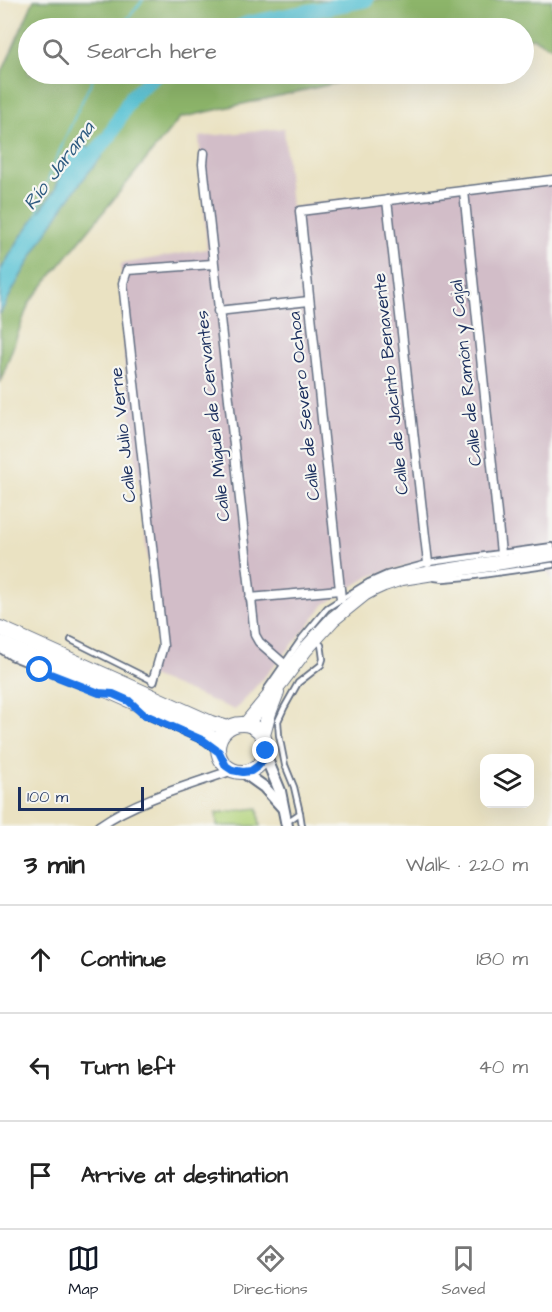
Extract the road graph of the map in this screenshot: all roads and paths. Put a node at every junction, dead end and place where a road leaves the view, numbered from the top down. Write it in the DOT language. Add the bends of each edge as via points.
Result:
graph roads {
  1 [pos="204,153"];
  2 [pos="552,180"];
  3 [pos="464,191"];
  4 [pos="387,200"];
  5 [pos="213,264"];
  6 [pos="309,301"];
  7 [pos="218,311"];
  8 [pos="552,546"];
  9 [pos="501,553"];
  10 [pos="552,554"];
  11 [pos="552,566"];
  12 [pos="424,569"];
  13 [pos="340,595"];
  14 [pos="250,598"];
  15 [pos="0,628"];
  16 [pos="315,638"];
  17 [pos="71,640"];
  18 [pos="0,645"];
  19 [pos="283,663"];
  20 [pos="153,681"];
  21 [pos="281,682"];
  22 [pos="237,725"];
  23 [pos="263,735"];
  24 [pos="218,748"];
  25 [pos="266,751"];
  26 [pos="238,771"];
  27 [pos="284,809"];
  28 [pos="300,813"];
  29 [pos="287,824"];
  30 [pos="99,826"];
  31 [pos="302,826"];
  1 -- 5 [label="street, Calle Miguel de Cervantes"];
  2 -- 3 [label="street"];
  3 -- 4 [label="street"];
  3 -- 9 [label="street, Calle de Ramón y Cajal"];
  4 -- 6 [label="street, Calle de Severo Ochoa" via="300,211"];
  4 -- 12 [label="street, Calle de Jacinto Benavente"];
  5 -- 7 [label="street, Calle Miguel de Cervantes"];
  5 -- 20 [label="street, Calle Julio Verne" via="127,270 123,283 163,646"];
  6 -- 7 [label="street"];
  6 -- 13 [label="street, Calle de Severo Ochoa"];
  7 -- 14 [label="street, Calle Miguel de Cervantes"];
  8 -- 9 [label="lane"];
  9 -- 12 [label="lane"];
  10 -- 12 [label="main road"];
  11 -- 12 [label="lane" via="443,579 429,578"];
  12 -- 13 [label="lane" via="387,574"];
  12 -- 16 [label="main road" via="364,594"];
  13 -- 14 [label="street"];
  13 -- 19 [label="lane"];
  14 -- 19 [label="street, Calle Miguel de Cervantes" via="255,635"];
  15 -- 22 [label="main road" via="211,723"];
  16 -- 21 [label="main road"];
  16 -- 28 [label="lane" via="321,645 323,660 298,683 278,721 285,765"];
  17 -- 20 [label="lane"];
  18 -- 24 [label="main road" via="201,732 214,739"];
  19 -- 22 [label="lane"];
  21 -- 22 [label="main road"];
  21 -- 23 [label="main road"];
  22 -- 23 [label="main road" via="257,729"];
  22 -- 24 [label="main road" via="221,735"];
  23 -- 25 [label="main road"];
  24 -- 26 [label="main road" via="226,766"];
  25 -- 26 [label="main road" via="264,759 251,771"];
  25 -- 27 [label="street"];
  26 -- 27 [label="street" via="264,787"];
  26 -- 30 [label="street" via="164,794"];
  27 -- 29 [label="street"];
  28 -- 29 [label="lane"];
  28 -- 31 [label="lane"];
}
